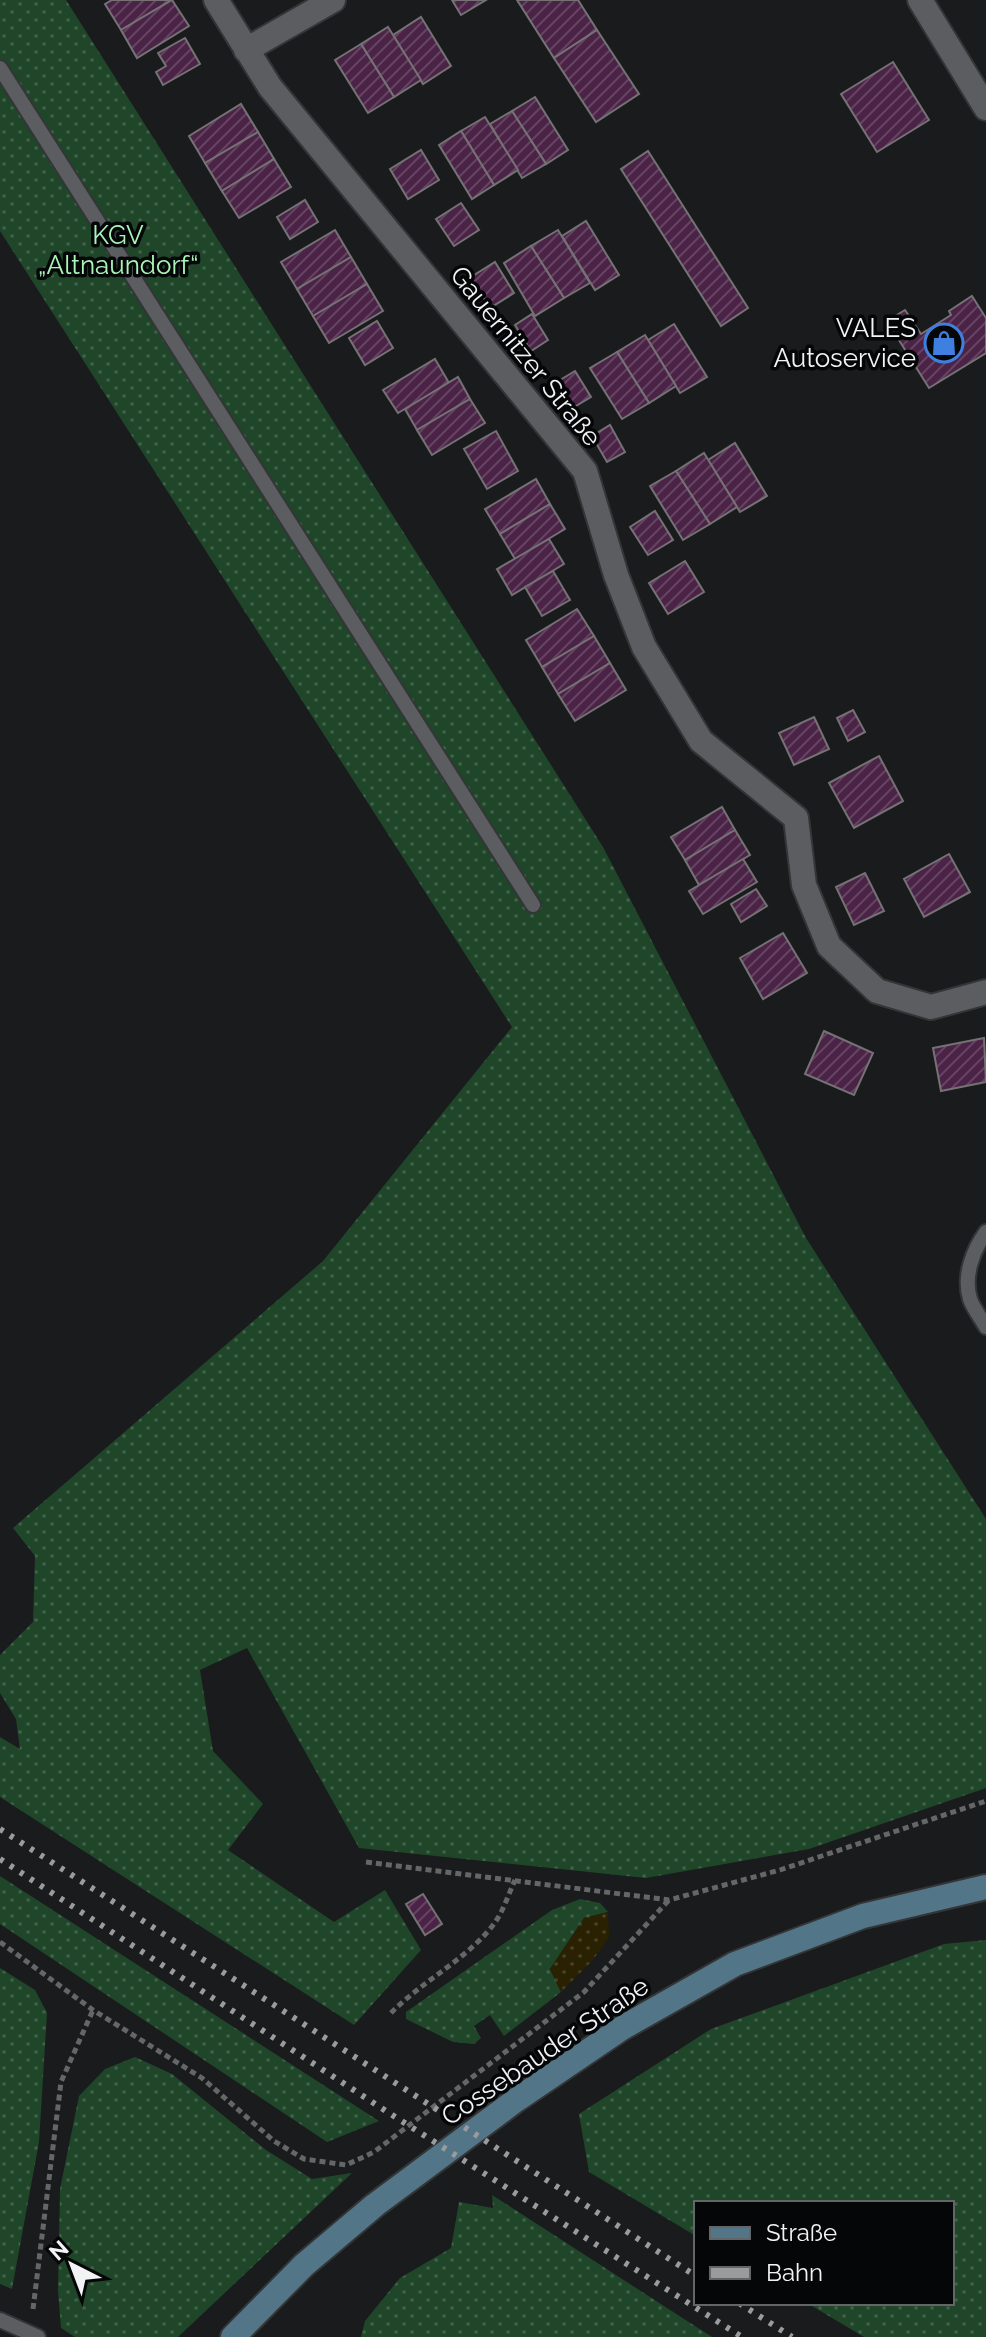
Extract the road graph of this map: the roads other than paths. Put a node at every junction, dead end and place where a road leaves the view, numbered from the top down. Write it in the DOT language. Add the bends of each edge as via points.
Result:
graph roads {
  1 [pos="216,0"];
  2 [pos="333,0"];
  3 [pos="920,0"];
  4 [pos="246,50"];
  5 [pos="0,68"];
  6 [pos="986,108"];
  7 [pos="533,905"];
  8 [pos="986,992"];
  9 [pos="986,1232"];
  10 [pos="986,1327"];
  11 [pos="986,1887"];
  12 [pos="0,2320"];
  13 [pos="34,2334"];
  14 [pos="233,2337"];
  1 -- 4 [label="street, Gauernitzer Straße"];
  2 -- 4 [label="street"];
  3 -- 6 [label="street"];
  4 -- 8 [label="street, Gauernitzer Straße" via="270,87 585,471 644,647 693,728 701,741 796,818 804,885 829,946 877,991 931,1007"];
  5 -- 7 [label="lane"];
  9 -- 10 [label="lane" via="971,1258 968,1278 970,1299"];
  11 -- 14 [label="street, Cossebauder Straße" via="863,1916 735,1964 622,2028 375,2205 304,2265"];
  12 -- 13 [label="lane"];
}
